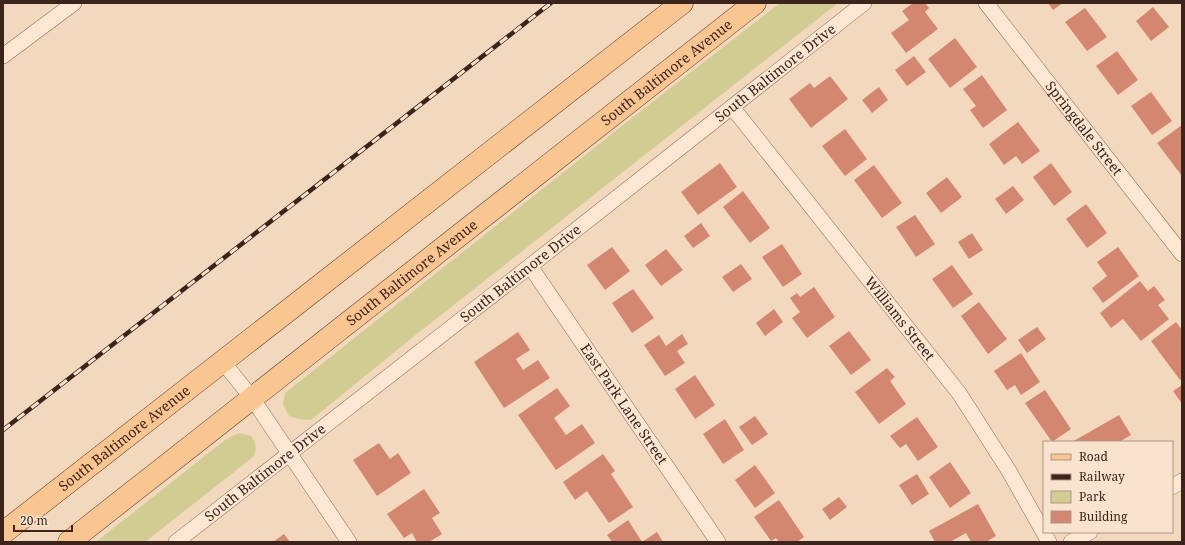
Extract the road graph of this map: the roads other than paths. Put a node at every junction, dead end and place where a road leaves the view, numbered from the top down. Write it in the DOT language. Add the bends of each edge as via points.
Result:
graph roads {
  1 [pos="74,3"];
  2 [pos="682,3"];
  3 [pos="755,3"];
  4 [pos="864,3"];
  5 [pos="986,3"];
  6 [pos="3,56"];
  7 [pos="732,107"];
  8 [pos="1182,254"];
  9 [pos="530,266"];
  10 [pos="223,362"];
  11 [pos="252,398"];
  12 [pos="290,453"];
  13 [pos="1182,481"];
  14 [pos="1173,486"];
  15 [pos="1043,531"];
  16 [pos="3,533"];
  17 [pos="1044,533"];
  18 [pos="1088,533"];
  19 [pos="69,542"];
  20 [pos="176,542"];
  21 [pos="349,542"];
  22 [pos="718,542"];
  23 [pos="1049,542"];
  24 [pos="1071,542"];
  1 -- 6 [label="street"];
  2 -- 10 [label="main road, South Baltimore Avenue"];
  3 -- 11 [label="main road, South Baltimore Avenue"];
  4 -- 7 [label="street, South Baltimore Drive"];
  5 -- 8 [label="street, Springdale Street"];
  7 -- 9 [label="street, South Baltimore Drive"];
  7 -- 15 [label="street, Williams Street" via="958,393 1009,471"];
  9 -- 12 [label="street, South Baltimore Drive"];
  9 -- 22 [label="street, East Park Lane Street"];
  10 -- 11 [label="street"];
  10 -- 16 [label="main road, South Baltimore Avenue"];
  11 -- 12 [label="street"];
  11 -- 19 [label="main road, South Baltimore Avenue"];
  12 -- 20 [label="street, South Baltimore Drive"];
  12 -- 21 [label="street"];
  13 -- 14 [label="street"];
  17 -- 23 [label="street, Williams Street"];
  18 -- 24 [label="street"];
}
